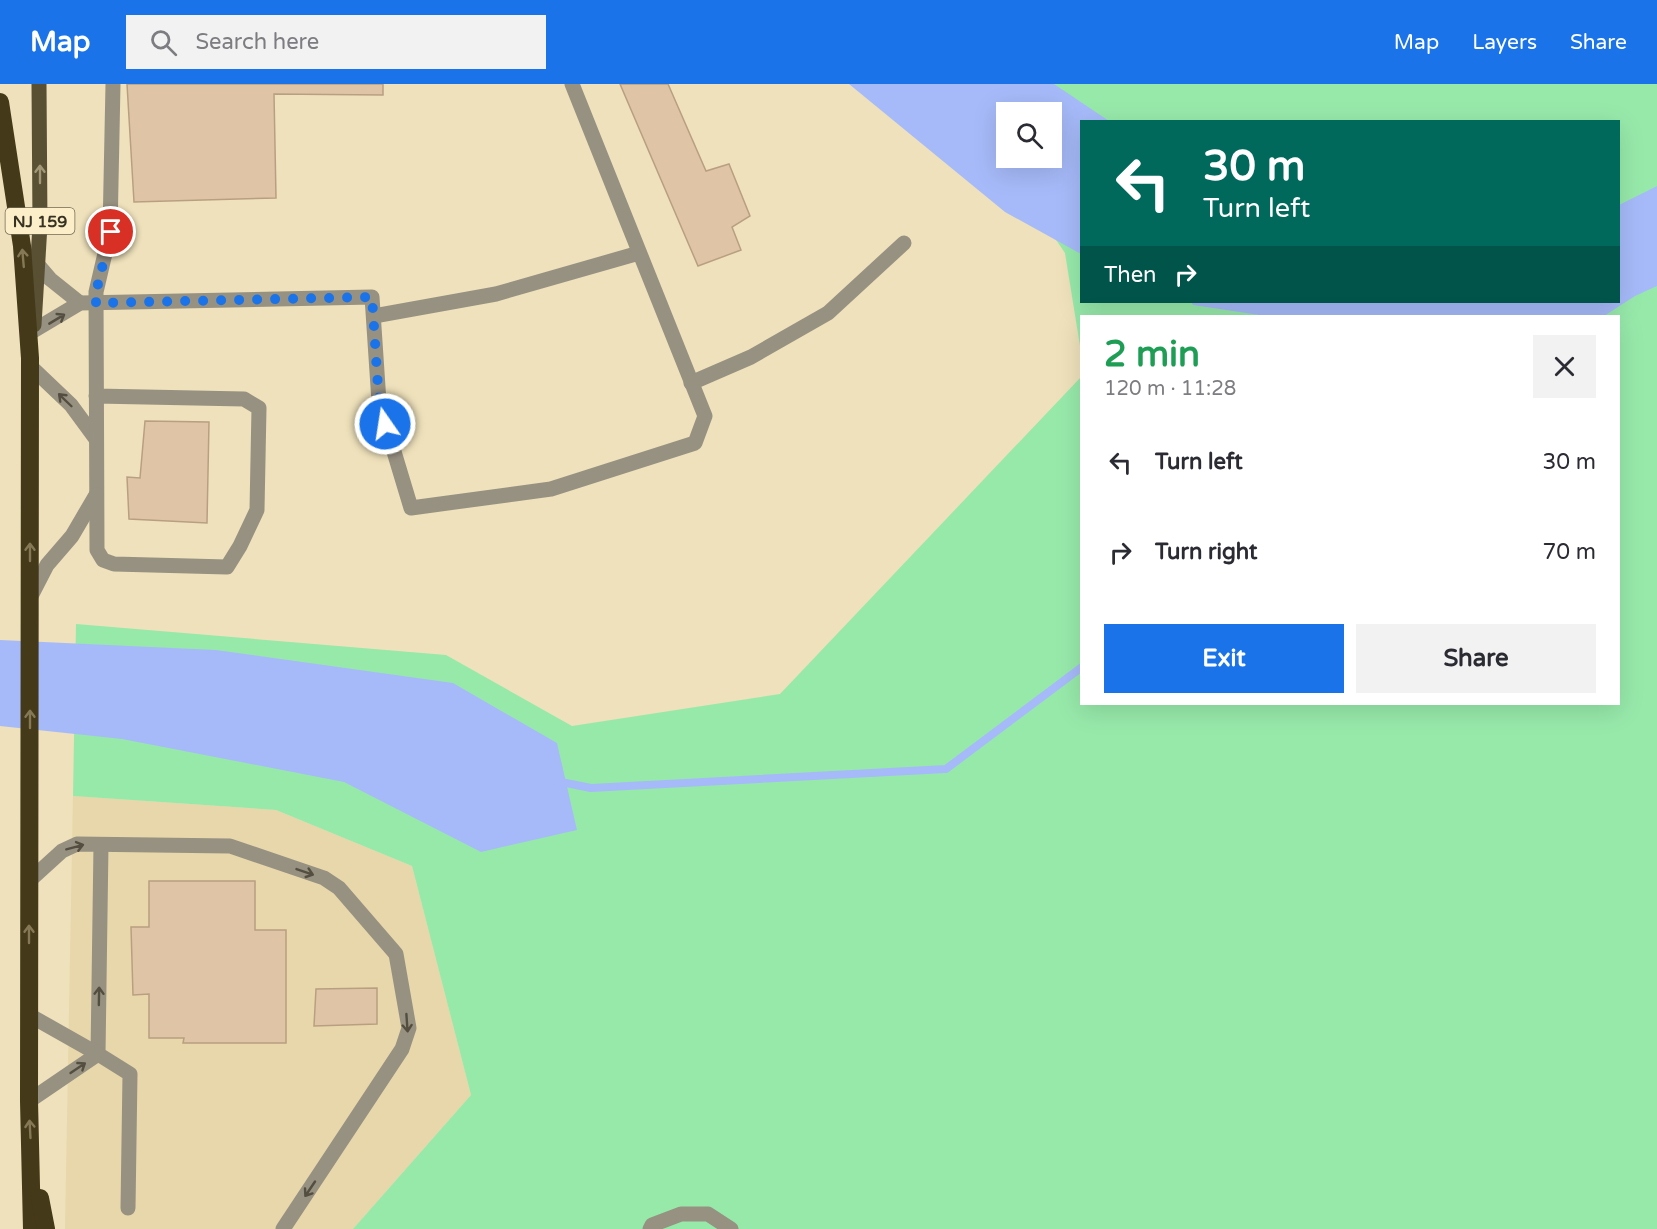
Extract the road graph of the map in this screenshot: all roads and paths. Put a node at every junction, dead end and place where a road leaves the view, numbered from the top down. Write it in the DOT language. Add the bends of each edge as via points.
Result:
graph roads {
  1 [pos="39,84"];
  2 [pos="113,84"];
  3 [pos="572,84"];
  4 [pos="0,102"];
  5 [pos="904,243"];
  6 [pos="639,253"];
  7 [pos="38,265"];
  8 [pos="80,303"];
  9 [pos="96,303"];
  10 [pos="374,316"];
  11 [pos="33,331"];
  12 [pos="30,362"];
  13 [pos="691,383"];
  14 [pos="96,396"];
  15 [pos="96,439"];
  16 [pos="96,494"];
  17 [pos="30,598"];
  18 [pos="101,845"];
  19 [pos="29,881"];
  20 [pos="29,1015"];
  21 [pos="98,1054"];
  22 [pos="29,1101"];
  23 [pos="32,1161"];
  24 [pos="128,1208"];
  25 [pos="32,1229"];
  26 [pos="46,1229"];
  27 [pos="283,1229"];
  28 [pos="650,1229"];
  29 [pos="731,1229"];
  7 -- 1 [label="main road, NJ 159, one-way"];
  2 -- 9 [label="lane" via="111,232"];
  3 -- 6 [label="lane"];
  12 -- 4 [label="highway, one-way" via="22,246"];
  5 -- 13 [label="lane" via="828,313 751,357"];
  6 -- 10 [label="lane" via="496,294"];
  6 -- 13 [label="lane"];
  7 -- 8 [label="lane"];
  7 -- 11 [label="main road, NJ 159"];
  8 -- 9 [label="lane"];
  11 -- 8 [label="lane, one-way"];
  9 -- 10 [label="lane" via="372,297"];
  9 -- 14 [label="lane"];
  10 -- 13 [label="lane" via="379,402 411,508 551,489 695,443 705,416"];
  11 -- 12 [label="main road, NJ 159"];
  15 -- 12 [label="lane, one-way" via="71,405"];
  17 -- 12 [label="highway, one-way"];
  14 -- 15 [label="lane"];
  14 -- 16 [label="lane" via="244,399 259,408 257,510 227,567 114,564 103,560 96,550"];
  15 -- 16 [label="lane"];
  16 -- 17 [label="lane" via="72,536 47,565"];
  19 -- 17 [label="highway, one-way"];
  19 -- 18 [label="lane, one-way" via="62,851 77,844"];
  21 -- 18 [label="lane, one-way"];
  18 -- 27 [label="lane, one-way" via="231,846 324,878 339,888 396,954 410,1028 402,1049"];
  20 -- 19 [label="highway, one-way"];
  20 -- 21 [label="lane"];
  20 -- 22 [label="highway"];
  22 -- 21 [label="lane, one-way"];
  21 -- 24 [label="lane" via="130,1074"];
  23 -- 22 [label="highway, one-way"];
  23 -- 25 [label="highway"];
  23 -- 26 [label="highway"];
  28 -- 29 [label="lane" via="681,1214 708,1214"];
}
